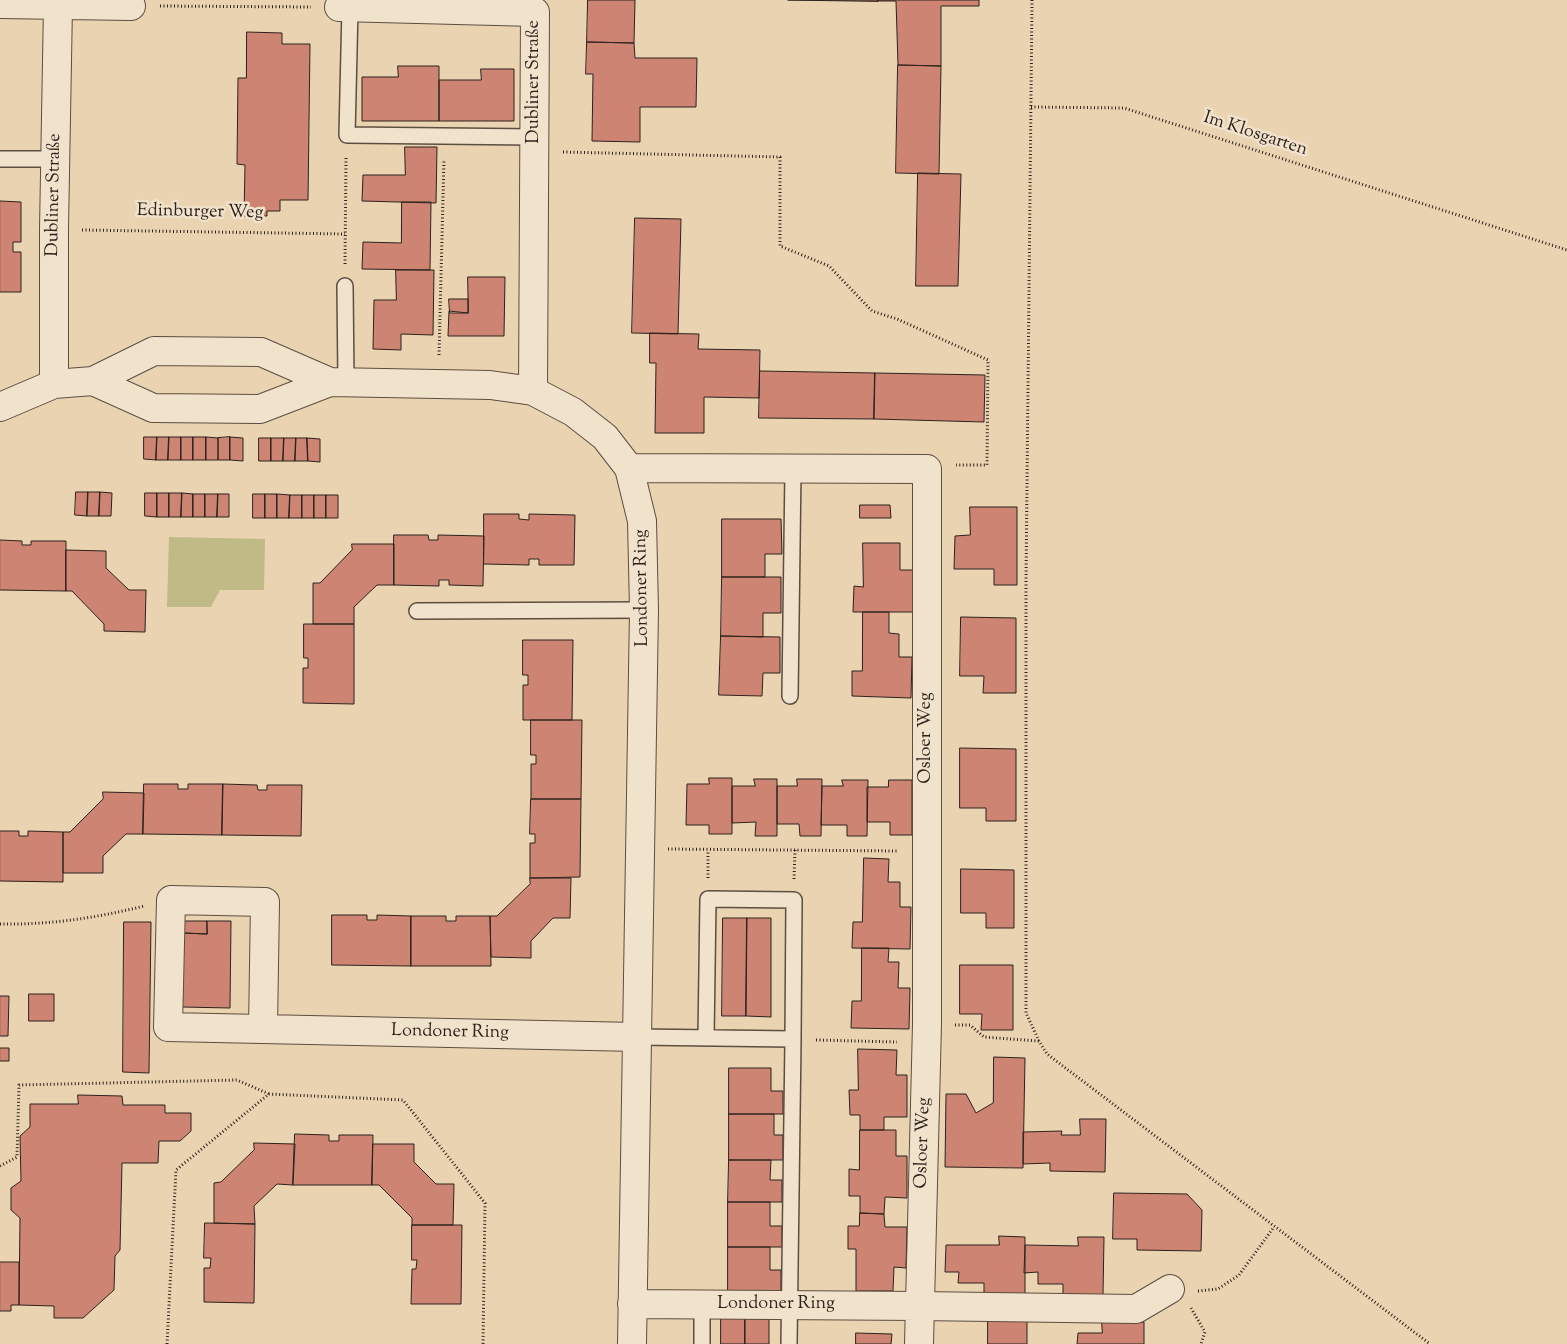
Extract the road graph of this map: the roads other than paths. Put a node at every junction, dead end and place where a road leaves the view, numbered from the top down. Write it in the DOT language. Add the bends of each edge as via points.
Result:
graph roads {
  1 [pos="41,3"];
  2 [pos="0,4"];
  3 [pos="118,4"];
  4 [pos="539,6"];
  5 [pos="344,8"];
  6 [pos="535,144"];
  7 [pos="0,158"];
  8 [pos="55,159"];
  9 [pos="345,286"];
  10 [pos="93,381"];
  11 [pos="338,382"];
  12 [pos="54,384"];
  13 [pos="533,391"];
  14 [pos="0,407"];
  15 [pos="629,468"];
  16 [pos="794,469"];
  17 [pos="644,610"];
  18 [pos="417,611"];
  19 [pos="790,696"];
  20 [pos="263,1029"];
  21 [pos="637,1037"];
  22 [pos="706,1038"];
  23 [pos="793,1039"];
  24 [pos="1170,1289"];
  25 [pos="632,1304"];
  26 [pos="702,1305"];
  27 [pos="790,1305"];
  28 [pos="919,1306"];
  29 [pos="632,1344"];
  30 [pos="702,1344"];
  31 [pos="789,1344"];
  32 [pos="919,1344"];
  1 -- 2 [label="street"];
  1 -- 3 [label="street"];
  1 -- 8 [label="street, Dubliner Straße"];
  4 -- 5 [label="street, Dubliner Straße"];
  4 -- 6 [label="street, Dubliner Straße"];
  5 -- 6 [label="lane" via="347,135 445,136"];
  6 -- 13 [label="street, Dubliner Straße"];
  7 -- 8 [label="lane"];
  8 -- 12 [label="street, Dubliner Straße"];
  9 -- 11 [label="lane"];
  10 -- 11 [label="street, Londoner Ring" via="153,408 260,409"];
  10 -- 11 [label="street, Londoner Ring" via="154,351 164,351 261,352"];
  10 -- 12 [label="street, Londoner Ring"];
  11 -- 13 [label="street, Londoner Ring" via="490,386"];
  12 -- 14 [label="street, Londoner Ring"];
  13 -- 15 [label="street, Londoner Ring" via="573,412 599,432"];
  15 -- 16 [label="street"];
  15 -- 17 [label="street, Londoner Ring" via="642,520"];
  16 -- 19 [label="lane"];
  16 -- 28 [label="street, Osloer Weg" via="927,469 927,1034"];
  17 -- 18 [label="lane"];
  17 -- 21 [label="street, Londoner Ring"];
  20 -- 20 [label="street, Londoner Ring" via="168,1027 171,900 265,902"];
  20 -- 21 [label="street, Londoner Ring"];
  21 -- 22 [label="lane"];
  21 -- 25 [label="street, Londoner Ring"];
  22 -- 23 [label="lane"];
  22 -- 23 [label="lane" via="708,899 794,900"];
  23 -- 27 [label="lane"];
  24 -- 28 [label="street" via="1136,1309"];
  25 -- 26 [label="street, Londoner Ring"];
  25 -- 29 [label="street, Londoner Ring"];
  26 -- 27 [label="street, Londoner Ring"];
  26 -- 30 [label="lane"];
  27 -- 28 [label="street, Londoner Ring"];
  27 -- 31 [label="lane"];
  28 -- 32 [label="street, Osloer Weg"];
}
